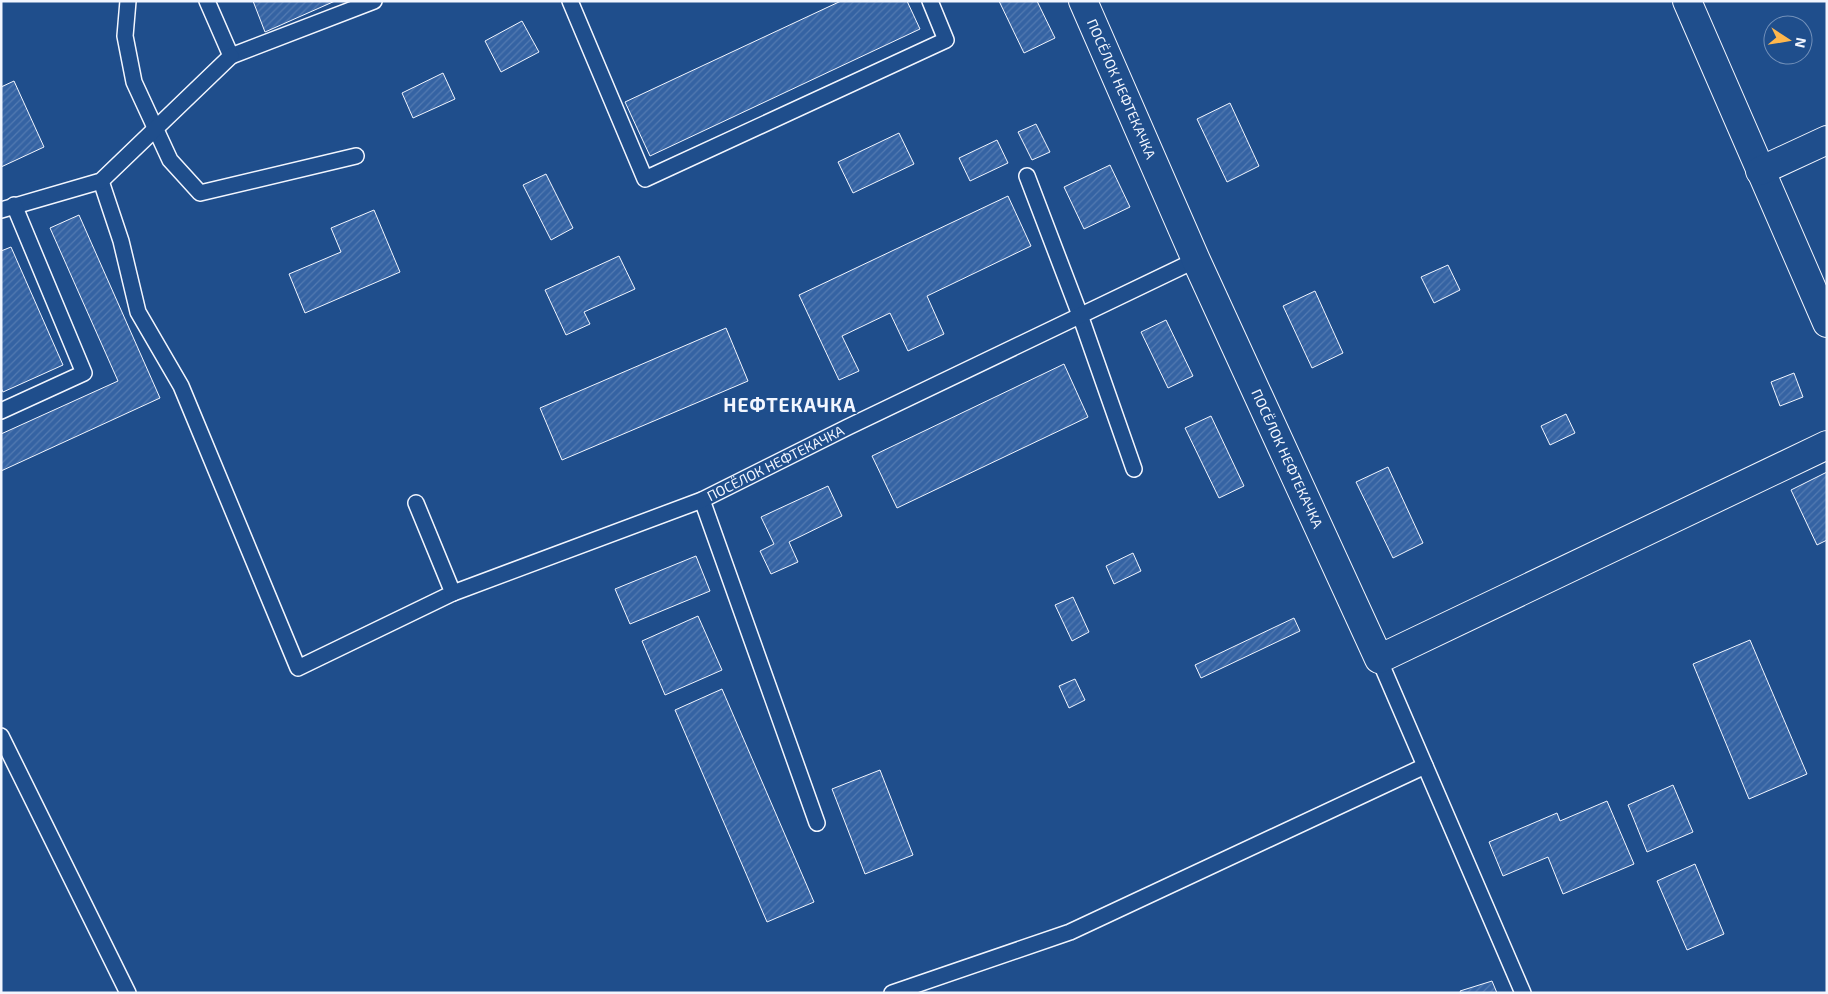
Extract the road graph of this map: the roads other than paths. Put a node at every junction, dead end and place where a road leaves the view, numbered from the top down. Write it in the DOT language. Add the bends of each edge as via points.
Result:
graph roads {
  1 [pos="128,1"];
  2 [pos="207,1"];
  3 [pos="374,1"];
  4 [pos="570,1"];
  5 [pos="930,1"];
  6 [pos="1083,1"];
  7 [pos="1687,1"];
  8 [pos="231,56"];
  9 [pos="155,129"];
  10 [pos="1827,140"];
  11 [pos="356,156"];
  12 [pos="1760,171"];
  13 [pos="1027,176"];
  14 [pos="101,181"];
  15 [pos="7,207"];
  16 [pos="1196,260"];
  17 [pos="1080,315"];
  18 [pos="1827,323"];
  19 [pos="1,411"];
  20 [pos="1827,445"];
  21 [pos="1134,469"];
  22 [pos="702,500"];
  23 [pos="416,503"];
  24 [pos="453,593"];
  25 [pos="1379,659"];
  26 [pos="1,736"];
  27 [pos="1425,766"];
  28 [pos="817,823"];
  29 [pos="128,993"];
  30 [pos="892,993"];
  31 [pos="1523,993"];
  1 -- 9 [label="lane" via="125,36 134,82"];
  2 -- 8 [label="lane"];
  3 -- 8 [label="lane"];
  4 -- 5 [label="lane" via="645,179 946,40"];
  6 -- 16 [label="street, ПОСЁЛОК НЕФТЕКАЧКА"];
  7 -- 12 [label="street"];
  8 -- 9 [label="lane"];
  9 -- 11 [label="lane" via="170,160 200,193"];
  9 -- 14 [label="lane"];
  10 -- 12 [label="street"];
  12 -- 18 [label="street"];
  13 -- 17 [label="lane"];
  14 -- 15 [label="lane"];
  14 -- 24 [label="lane, ПОСЁЛОК НЕФТЕКАЧКА" via="121,241 138,312 181,386 298,668"];
  15 -- 19 [label="lane" via="84,372"];
  16 -- 17 [label="lane, ПОСЁЛОК НЕФТЕКАЧКА"];
  16 -- 25 [label="street, ПОСЁЛОК НЕФТЕКАЧКА"];
  17 -- 21 [label="lane"];
  17 -- 22 [label="lane, ПОСЁЛОК НЕФТЕКАЧКА"];
  20 -- 25 [label="street"];
  22 -- 24 [label="lane, ПОСЁЛОК НЕФТЕКАЧКА"];
  22 -- 28 [label="lane"];
  23 -- 24 [label="lane"];
  25 -- 27 [label="lane"];
  26 -- 29 [label="lane"];
  27 -- 30 [label="lane" via="1070,932"];
  27 -- 31 [label="lane"];
}
